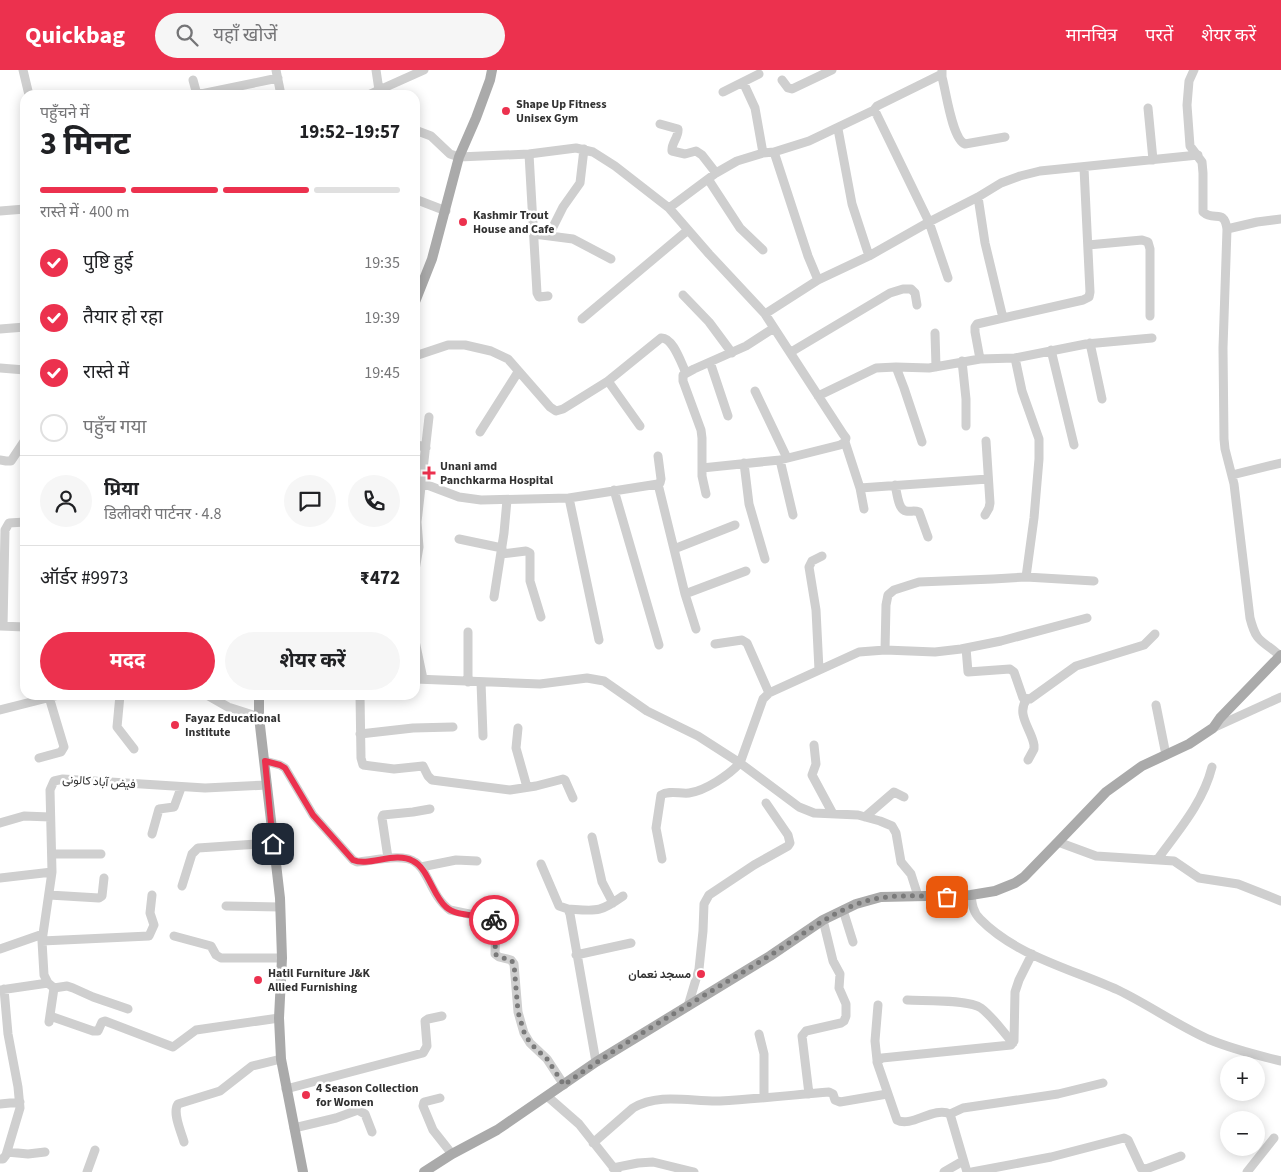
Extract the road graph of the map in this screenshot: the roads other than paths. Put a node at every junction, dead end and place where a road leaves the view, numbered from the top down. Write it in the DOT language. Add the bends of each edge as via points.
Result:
graph roads {
  1 [pos="23,70"];
  2 [pos="376,70"];
  3 [pos="424,70"];
  4 [pos="492,70"];
  5 [pos="1194,70"];
  6 [pos="829,71"];
  7 [pos="942,72"];
  8 [pos="277,74"];
  9 [pos="759,74"];
  10 [pos="194,80"];
  11 [pos="782,80"];
  12 [pos="743,82"];
  13 [pos="28,90"];
  14 [pos="196,90"];
  15 [pos="216,90"];
  16 [pos="281,90"];
  17 [pos="379,90"];
  18 [pos="723,92"];
  19 [pos="1148,108"];
  20 [pos="873,111"];
  21 [pos="660,124"];
  22 [pos="838,128"];
  23 [pos="420,132"];
  24 [pos="1005,137"];
  25 [pos="584,149"];
  26 [pos="774,152"];
  27 [pos="763,153"];
  28 [pos="529,154"];
  29 [pos="1198,155"];
  30 [pos="459,157"];
  31 [pos="1154,160"];
  32 [pos="1084,168"];
  33 [pos="716,173"];
  34 [pos="708,179"];
  35 [pos="978,197"];
  36 [pos="420,201"];
  37 [pos="670,208"];
  38 [pos="20,209"];
  39 [pos="446,210"];
  40 [pos="0,211"];
  41 [pos="1281,219"];
  42 [pos="929,222"];
  43 [pos="1227,229"];
  44 [pos="688,230"];
  45 [pos="534,234"];
  46 [pos="549,235"];
  47 [pos="1088,246"];
  48 [pos="763,250"];
  49 [pos="869,256"];
  50 [pos="611,259"];
  51 [pos="948,278"];
  52 [pos="818,280"];
  53 [pos="420,289"];
  54 [pos="683,295"];
  55 [pos="548,296"];
  56 [pos="917,305"];
  57 [pos="765,314"];
  58 [pos="1150,316"];
  59 [pos="1003,318"];
  60 [pos="582,319"];
  61 [pos="20,327"];
  62 [pos="774,328"];
  63 [pos="0,329"];
  64 [pos="935,333"];
  65 [pos="1152,338"];
  66 [pos="1090,343"];
  67 [pos="1051,350"];
  68 [pos="791,352"];
  69 [pos="732,353"];
  70 [pos="420,354"];
  71 [pos="1015,358"];
  72 [pos="980,359"];
  73 [pos="710,362"];
  74 [pos="962,362"];
  75 [pos="936,366"];
  76 [pos="896,367"];
  77 [pos="0,368"];
  78 [pos="20,370"];
  79 [pos="518,372"];
  80 [pos="686,373"];
  81 [pos="608,382"];
  82 [pos="755,391"];
  83 [pos="818,396"];
  84 [pos="1102,399"];
  85 [pos="728,416"];
  86 [pos="429,417"];
  87 [pos="640,426"];
  88 [pos="966,426"];
  89 [pos="480,432"];
  90 [pos="986,440"];
  91 [pos="845,442"];
  92 [pos="922,442"];
  93 [pos="1074,445"];
  94 [pos="420,446"];
  95 [pos="20,447"];
  96 [pos="426,448"];
  97 [pos="658,456"];
  98 [pos="783,459"];
  99 [pos="0,460"];
  100 [pos="744,463"];
  101 [pos="1281,463"];
  102 [pos="702,468"];
  103 [pos="1232,475"];
  104 [pos="988,479"];
  105 [pos="422,483"];
  106 [pos="658,484"];
  107 [pos="895,485"];
  108 [pos="860,488"];
  109 [pos="614,490"];
  110 [pos="420,493"];
  111 [pos="706,494"];
  112 [pos="568,498"];
  113 [pos="507,500"];
  114 [pos="864,509"];
  115 [pos="793,515"];
  116 [pos="985,515"];
  117 [pos="20,522"];
  118 [pos="735,525"];
  119 [pos="928,537"];
  120 [pos="459,540"];
  121 [pos="674,549"];
  122 [pos="502,551"];
  123 [pos="822,556"];
  124 [pos="765,559"];
  125 [pos="746,571"];
  126 [pos="1026,577"];
  127 [pos="1094,581"];
  128 [pos="685,594"];
  129 [pos="494,597"];
  130 [pos="541,617"];
  131 [pos="1087,618"];
  132 [pos="1,626"];
  133 [pos="20,627"];
  134 [pos="696,630"];
  135 [pos="468,632"];
  136 [pos="1155,634"];
  137 [pos="598,640"];
  138 [pos="715,644"];
  139 [pos="658,645"];
  140 [pos="966,648"];
  141 [pos="885,650"];
  142 [pos="1280,655"];
  143 [pos="819,670"];
  144 [pos="420,679"];
  145 [pos="468,682"];
  146 [pos="481,682"];
  147 [pos="769,692"];
  148 [pos="1281,697"];
  149 [pos="1027,699"];
  150 [pos="41,700"];
  151 [pos="50,700"];
  152 [pos="119,700"];
  153 [pos="216,700"];
  154 [pos="259,700"];
  155 [pos="360,700"];
  156 [pos="1156,705"];
  157 [pos="0,710"];
  158 [pos="259,717"];
  159 [pos="453,727"];
  160 [pos="518,728"];
  161 [pos="1213,728"];
  162 [pos="360,734"];
  163 [pos="483,736"];
  164 [pos="814,745"];
  165 [pos="134,750"];
  166 [pos="1166,755"];
  167 [pos="39,758"];
  168 [pos="1028,760"];
  169 [pos="265,761"];
  170 [pos="740,763"];
  171 [pos="1212,767"];
  172 [pos="268,785"];
  173 [pos="527,787"];
  174 [pos="181,788"];
  175 [pos="904,797"];
  176 [pos="573,798"];
  177 [pos="766,803"];
  178 [pos="430,809"];
  179 [pos="833,814"];
  180 [pos="50,817"];
  181 [pos="865,817"];
  182 [pos="0,823"];
  183 [pos="152,834"];
  184 [pos="592,837"];
  185 [pos="1058,842"];
  186 [pos="273,844"];
  187 [pos="53,854"];
  188 [pos="102,854"];
  189 [pos="388,858"];
  190 [pos="662,859"];
  191 [pos="1157,860"];
  192 [pos="477,861"];
  193 [pos="541,864"];
  194 [pos="421,866"];
  195 [pos="52,872"];
  196 [pos="0,878"];
  197 [pos="104,878"];
  198 [pos="182,886"];
  199 [pos="49,895"];
  200 [pos="152,895"];
  201 [pos="971,895"];
  202 [pos="623,896"];
  203 [pos="918,896"];
  204 [pos="1281,901"];
  205 [pos="614,903"];
  206 [pos="226,906"];
  207 [pos="280,907"];
  208 [pos="568,909"];
  209 [pos="843,910"];
  210 [pos="823,920"];
  211 [pos="174,936"];
  212 [pos="42,937"];
  213 [pos="853,942"];
  214 [pos="631,943"];
  215 [pos="0,949"];
  216 [pos="1032,954"];
  217 [pos="576,955"];
  218 [pos="282,958"];
  219 [pos="51,985"];
  220 [pos="2,990"];
  221 [pos="907,1000"];
  222 [pos="878,1005"];
  223 [pos="688,1006"];
  224 [pos="128,1009"];
  225 [pos="442,1016"];
  226 [pos="280,1018"];
  227 [pos="759,1034"];
  228 [pos="4,1035"];
  229 [pos="1013,1043"];
  230 [pos="281,1059"];
  231 [pos="878,1060"];
  232 [pos="1281,1061"];
  233 [pos="596,1062"];
  234 [pos="1103,1083"];
  235 [pos="564,1085"];
  236 [pos="286,1089"];
  237 [pos="809,1094"];
  238 [pos="887,1094"];
  239 [pos="547,1096"];
  240 [pos="440,1098"];
  241 [pos="764,1098"];
  242 [pos="20,1102"];
  243 [pos="0,1104"];
  244 [pos="950,1114"];
  245 [pos="294,1128"];
  246 [pos="372,1132"];
  247 [pos="1274,1138"];
  248 [pos="184,1142"];
  249 [pos="594,1143"];
  250 [pos="95,1150"];
  251 [pos="7,1152"];
  252 [pos="45,1152"];
  253 [pos="452,1154"];
  254 [pos="1181,1156"];
  255 [pos="0,1159"];
  256 [pos="963,1161"];
  257 [pos="434,1169"];
  258 [pos="615,1170"];
  259 [pos="87,1172"];
  260 [pos="303,1172"];
  261 [pos="424,1172"];
  262 [pos="694,1172"];
  263 [pos="944,1172"];
  264 [pos="967,1172"];
  265 [pos="972,1172"];
  266 [pos="1248,1172"];
  1 -- 13 [label="street"];
  2 -- 17 [label="street"];
  3 -- 17 [label="street"];
  4 -- 30 [label="main road"];
  5 -- 29 [label="street" via="1188,86 1187,104 1190,146"];
  6 -- 11 [label="street" via="792,89"];
  7 -- 20 [label="street"];
  7 -- 24 [label="street" via="961,143"];
  8 -- 15 [label="street"];
  8 -- 16 [label="street"];
  9 -- 12 [label="street"];
  10 -- 14 [label="street"];
  12 -- 18 [label="street"];
  12 -- 27 [label="street" via="755,108"];
  19 -- 31 [label="street"];
  20 -- 22 [label="street"];
  20 -- 42 [label="street"];
  21 -- 33 [label="street" via="678,128 672,151 685,154 696,151"];
  22 -- 26 [label="street"];
  22 -- 49 [label="street" via="852,204"];
  23 -- 30 [label="street"];
  25 -- 28 [label="street"];
  25 -- 37 [label="street" via="615,166"];
  25 -- 46 [label="street" via="580,183"];
  26 -- 27 [label="street"];
  26 -- 52 [label="street"];
  27 -- 33 [label="street" via="737,160"];
  28 -- 30 [label="street"];
  28 -- 45 [label="street"];
  29 -- 31 [label="street"];
  29 -- 43 [label="street" via="1203,173 1203,212 1225,219"];
  30 -- 39 [label="main road"];
  31 -- 32 [label="street"];
  32 -- 35 [label="street" via="1020,176"];
  32 -- 47 [label="street"];
  33 -- 34 [label="street"];
  34 -- 37 [label="street"];
  34 -- 48 [label="street" via="740,228"];
  35 -- 42 [label="street"];
  35 -- 59 [label="street"];
  36 -- 39 [label="street"];
  37 -- 44 [label="street"];
  38 -- 40 [label="street"];
  39 -- 53 [label="main road"];
  41 -- 43 [label="street"];
  42 -- 49 [label="street"];
  42 -- 51 [label="street"];
  43 -- 103 [label="street" via="1223,396 1225,450"];
  44 -- 57 [label="street"];
  44 -- 60 [label="street"];
  45 -- 46 [label="street"];
  45 -- 55 [label="street" via="537,295"];
  46 -- 50 [label="street" via="573,239"];
  47 -- 58 [label="street" via="1148,242"];
  47 -- 59 [label="street" via="1090,292 1087,298"];
  49 -- 52 [label="street"];
  52 -- 57 [label="street"];
  54 -- 69 [label="street"];
  56 -- 68 [label="street" via="911,289 890,293"];
  57 -- 62 [label="street"];
  59 -- 72 [label="street" via="979,323 975,327"];
  61 -- 63 [label="street"];
  62 -- 68 [label="street"];
  62 -- 69 [label="street"];
  64 -- 75 [label="street"];
  65 -- 66 [label="street"];
  66 -- 67 [label="street"];
  66 -- 84 [label="street"];
  67 -- 71 [label="street"];
  67 -- 93 [label="street"];
  68 -- 83 [label="street"];
  69 -- 73 [label="street"];
  70 -- 79 [label="street" via="448,345 465,345 502,356"];
  71 -- 72 [label="street"];
  71 -- 126 [label="street" via="1022,391 1039,439"];
  72 -- 74 [label="street"];
  73 -- 80 [label="street"];
  73 -- 85 [label="street"];
  74 -- 75 [label="street"];
  74 -- 88 [label="street"];
  75 -- 76 [label="street"];
  76 -- 83 [label="street" via="876,368"];
  76 -- 92 [label="street"];
  77 -- 78 [label="street"];
  79 -- 81 [label="street" via="556,410"];
  79 -- 89 [label="street"];
  80 -- 81 [label="street" via="670,342 664,337"];
  80 -- 102 [label="street" via="683,380 702,438"];
  81 -- 87 [label="street"];
  82 -- 98 [label="street"];
  83 -- 91 [label="street" via="844,434"];
  86 -- 96 [label="street"];
  90 -- 104 [label="street"];
  91 -- 98 [label="street"];
  91 -- 108 [label="street"];
  94 -- 96 [label="street"];
  95 -- 99 [label="street" via="11,460"];
  96 -- 105 [label="street"];
  97 -- 106 [label="street" via="661,479"];
  98 -- 100 [label="street"];
  98 -- 115 [label="street"];
  100 -- 102 [label="street"];
  100 -- 124 [label="street" via="750,504"];
  101 -- 103 [label="street"];
  102 -- 111 [label="street"];
  103 -- 142 [label="street" via="1253,630 1259,640"];
  104 -- 107 [label="street"];
  104 -- 116 [label="street" via="990,506"];
  105 -- 110 [label="street"];
  105 -- 113 [label="street" via="465,498"];
  106 -- 109 [label="street"];
  106 -- 121 [label="street"];
  107 -- 108 [label="street"];
  107 -- 119 [label="street" via="901,508 919,512"];
  108 -- 114 [label="street"];
  109 -- 112 [label="street"];
  109 -- 139 [label="street"];
  112 -- 113 [label="street"];
  112 -- 137 [label="street"];
  113 -- 122 [label="street"];
  117 -- 132 [label="street" via="9,523 5,530"];
  118 -- 121 [label="street"];
  120 -- 122 [label="street"];
  121 -- 128 [label="street"];
  122 -- 129 [label="street"];
  122 -- 130 [label="street" via="530,553 530,581"];
  123 -- 143 [label="street" via="808,567 816,610"];
  125 -- 128 [label="street"];
  126 -- 127 [label="street"];
  126 -- 141 [label="street" via="919,582 894,590 886,605"];
  128 -- 134 [label="street"];
  131 -- 140 [label="street"];
  132 -- 133 [label="street"];
  135 -- 145 [label="street"];
  136 -- 149 [label="street" via="1144,645 1076,666 1033,698"];
  138 -- 147 [label="street" via="742,640 747,643"];
  140 -- 141 [label="street" via="935,652"];
  140 -- 149 [label="street" via="968,672 1010,668"];
  141 -- 143 [label="street" via="859,652"];
  142 -- 161 [label="main road"];
  143 -- 147 [label="street"];
  144 -- 145 [label="street"];
  145 -- 146 [label="street"];
  146 -- 163 [label="street"];
  146 -- 170 [label="street" via="540,684 598,678 612,684 647,711 698,736"];
  147 -- 170 [label="street" via="761,703"];
  148 -- 161 [label="street"];
  149 -- 168 [label="street" via="1022,710 1034,745"];
  150 -- 157 [label="street"];
  151 -- 167 [label="street" via="64,747 61,752"];
  152 -- 165 [label="street" via="117,727"];
  153 -- 158 [label="street"];
  154 -- 158 [label="main road"];
  155 -- 162 [label="street"];
  156 -- 166 [label="street"];
  158 -- 169 [label="main road"];
  159 -- 162 [label="street"];
  160 -- 173 [label="street" via="516,748"];
  161 -- 166 [label="main road"];
  162 -- 173 [label="street" via="361,758 366,766 421,766 425,767 429,778 436,781 503,790"];
  164 -- 179 [label="street" via="816,764 812,774"];
  166 -- 185 [label="main road" via="1132,772 1112,787"];
  169 -- 172 [label="main road"];
  169 -- 189 [label="street" via="285,768 313,815 353,860"];
  170 -- 179 [label="street" via="799,807 814,813"];
  170 -- 190 [label="street" via="722,778 694,792 666,792 661,795 656,828"];
  171 -- 191 [label="street" via="1196,806"];
  172 -- 174 [label="street, فیض آباد کالونی"];
  172 -- 186 [label="main road"];
  173 -- 176 [label="street" via="563,779"];
  174 -- 180 [label="street, فیض آباد کالونی" via="59,779 51,784"];
  174 -- 183 [label="street" via="176,805 158,811"];
  175 -- 181 [label="street" via="897,792 892,793"];
  177 -- 223 [label="street" via="790,843 706,899 700,960"];
  178 -- 189 [label="street" via="383,815"];
  179 -- 181 [label="street"];
  180 -- 182 [label="street" via="24,816"];
  180 -- 187 [label="street, فیض آباد کالونی"];
  181 -- 203 [label="street" via="894,829 899,857 911,874"];
  184 -- 205 [label="street" via="602,882"];
  185 -- 191 [label="street" via="1096,856"];
  185 -- 201 [label="main road" via="1015,883"];
  186 -- 198 [label="street" via="198,848 192,854"];
  186 -- 207 [label="main road"];
  187 -- 188 [label="street"];
  187 -- 195 [label="street, فیض آباد کالونی"];
  189 -- 194 [label="street" via="412,860"];
  191 -- 204 [label="street" via="1177,862 1198,878 1238,884"];
  192 -- 194 [label="street" via="456,860"];
  193 -- 208 [label="street" via="559,906"];
  194 -- 235 [label="street" via="438,898 450,910 495,921 494,952 514,964 518,1012 524,1032"];
  195 -- 196 [label="street"];
  195 -- 199 [label="street, فیض آباد کالونی"];
  197 -- 199 [label="street" via="99,898"];
  199 -- 212 [label="street, فیض آباد کالونی"];
  200 -- 212 [label="street" via="150,913 154,926 149,936"];
  201 -- 203 [label="main road"];
  201 -- 216 [label="street" via="978,918"];
  202 -- 205 [label="street"];
  203 -- 209 [label="main road" via="881,897"];
  205 -- 208 [label="street" via="598,910"];
  206 -- 207 [label="street"];
  207 -- 218 [label="main road"];
  208 -- 217 [label="street"];
  209 -- 210 [label="main road"];
  209 -- 213 [label="street"];
  210 -- 223 [label="main road"];
  210 -- 237 [label="street" via="833,961 840,974 839,988 845,1001 846,1016 841,1023 803,1033"];
  211 -- 218 [label="street" via="211,946 221,958"];
  212 -- 215 [label="street"];
  212 -- 219 [label="street, فیض آباد کالونی" via="44,975"];
  214 -- 217 [label="street"];
  216 -- 229 [label="street" via="1015,992"];
  216 -- 232 [label="street" via="1120,991 1208,1039"];
  217 -- 233 [label="street"];
  218 -- 226 [label="main road"];
  219 -- 220 [label="street"];
  219 -- 224 [label="street" via="67,986"];
  219 -- 226 [label="street, فیض آباد کالونی" via="50,1019 94,1031 98,1031 105,1021 174,1047 196,1030"];
  220 -- 228 [label="street"];
  221 -- 229 [label="street" via="976,1005"];
  222 -- 231 [label="street" via="874,1041"];
  223 -- 233 [label="main road"];
  225 -- 236 [label="street" via="424,1021 427,1046 423,1053"];
  226 -- 230 [label="main road"];
  227 -- 241 [label="street" via="764,1054"];
  228 -- 242 [label="street"];
  229 -- 231 [label="street"];
  230 -- 236 [label="main road"];
  230 -- 248 [label="street" via="252,1066 220,1091 178,1104 175,1112"];
  231 -- 238 [label="street"];
  233 -- 235 [label="main road"];
  234 -- 244 [label="street" via="1058,1094 960,1109"];
  235 -- 239 [label="main road"];
  236 -- 245 [label="main road"];
  237 -- 238 [label="street" via="829,1092 840,1102"];
  237 -- 241 [label="street"];
  238 -- 244 [label="street" via="894,1118 900,1122 943,1112"];
  239 -- 249 [label="street" via="574,1118"];
  239 -- 253 [label="main road" via="497,1130"];
  240 -- 253 [label="street" via="424,1102 423,1106 433,1130"];
  241 -- 249 [label="street" via="646,1102 633,1108"];
  242 -- 243 [label="street"];
  242 -- 251 [label="street"];
  244 -- 256 [label="street"];
  245 -- 246 [label="street" via="358,1110 365,1114"];
  245 -- 260 [label="main road"];
  247 -- 266 [label="street"];
  249 -- 258 [label="street"];
  250 -- 259 [label="street"];
  251 -- 252 [label="street"];
  251 -- 255 [label="street" via="5,1158"];
  253 -- 257 [label="main road"];
  254 -- 265 [label="street" via="1141,1168 1124,1138 1051,1157"];
  256 -- 263 [label="street"];
  256 -- 264 [label="street"];
  257 -- 261 [label="main road"];
  258 -- 262 [label="street" via="638,1162 653,1162"];
}
